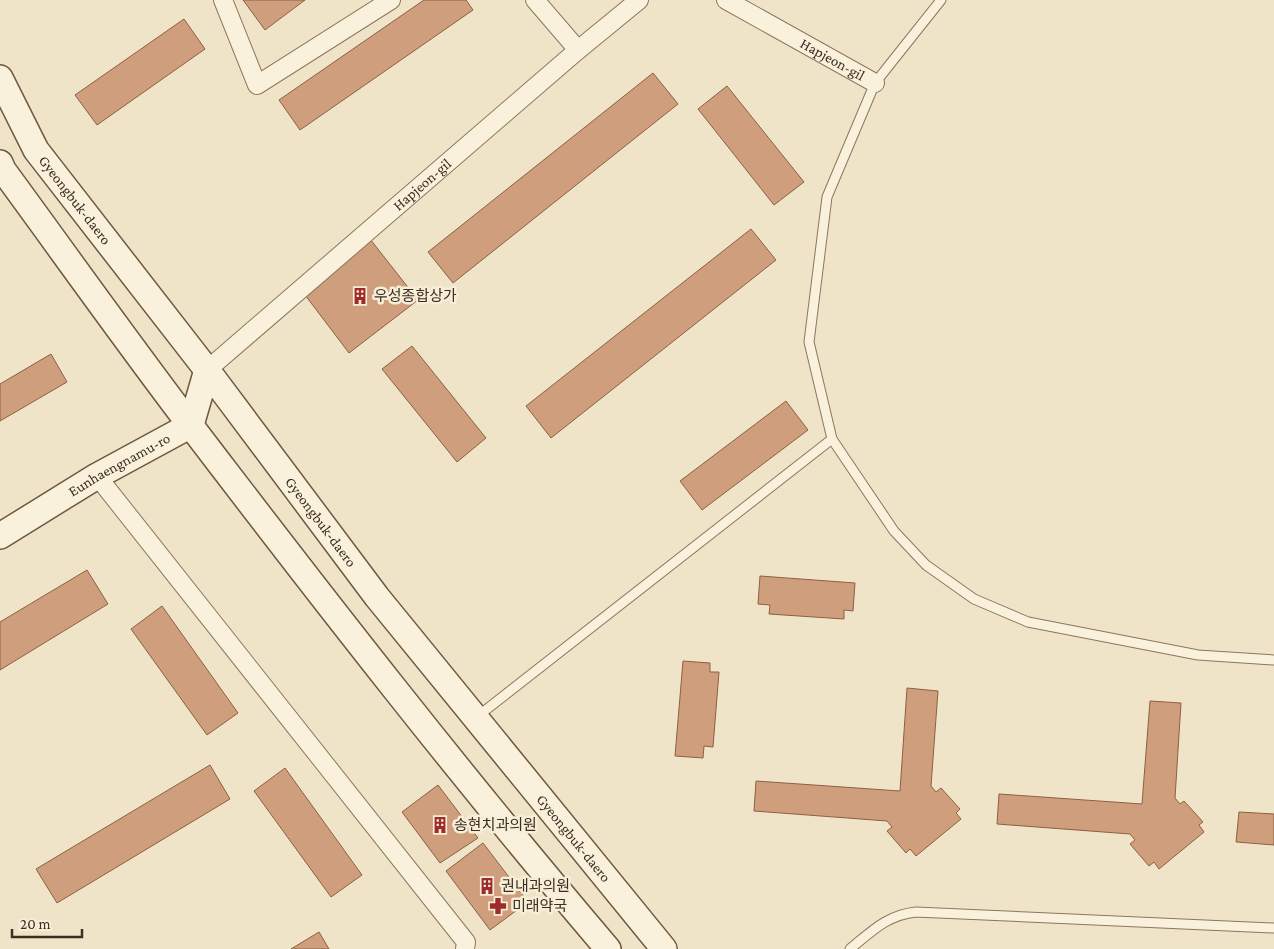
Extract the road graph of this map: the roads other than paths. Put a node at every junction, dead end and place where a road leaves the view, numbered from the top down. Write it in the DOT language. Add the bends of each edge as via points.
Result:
graph roads {
  1 [pos="224,0"];
  2 [pos="391,0"];
  3 [pos="535,0"];
  4 [pos="639,0"];
  5 [pos="726,0"];
  6 [pos="941,0"];
  7 [pos="578,50"];
  8 [pos="0,78"];
  9 [pos="875,82"];
  10 [pos="0,164"];
  11 [pos="207,370"];
  12 [pos="191,425"];
  13 [pos="832,439"];
  14 [pos="97,476"];
  15 [pos="0,536"];
  16 [pos="1274,660"];
  17 [pos="476,718"];
  18 [pos="1274,928"];
  19 [pos="465,949"];
  20 [pos="608,949"];
  21 [pos="664,949"];
  22 [pos="850,949"];
  1 -- 2 [label="street" via="257,85"];
  3 -- 7 [label="street"];
  4 -- 7 [label="street, Hapjeon-gil"];
  5 -- 9 [label="street, Hapjeon-gil"];
  6 -- 9 [label="lane, Hapjeon-gil"];
  7 -- 11 [label="street, Hapjeon-gil"];
  8 -- 11 [label="street, Gyeongbuk-daero" via="36,150"];
  9 -- 13 [label="lane" via="827,197 810,333 809,342"];
  10 -- 12 [label="street"];
  11 -- 12 [label="street"];
  11 -- 17 [label="street, Gyeongbuk-daero" via="377,597"];
  12 -- 14 [label="street, Eunhaengnamu-ro"];
  12 -- 20 [label="street" via="342,621 538,867"];
  13 -- 16 [label="lane" via="894,531 926,565 974,599 1028,622 1198,655"];
  13 -- 17 [label="lane"];
  14 -- 15 [label="street, Eunhaengnamu-ro"];
  14 -- 19 [label="street" via="466,942"];
  17 -- 21 [label="street, Gyeongbuk-daero"];
  18 -- 22 [label="lane" via="916,912 890,918"];
}
